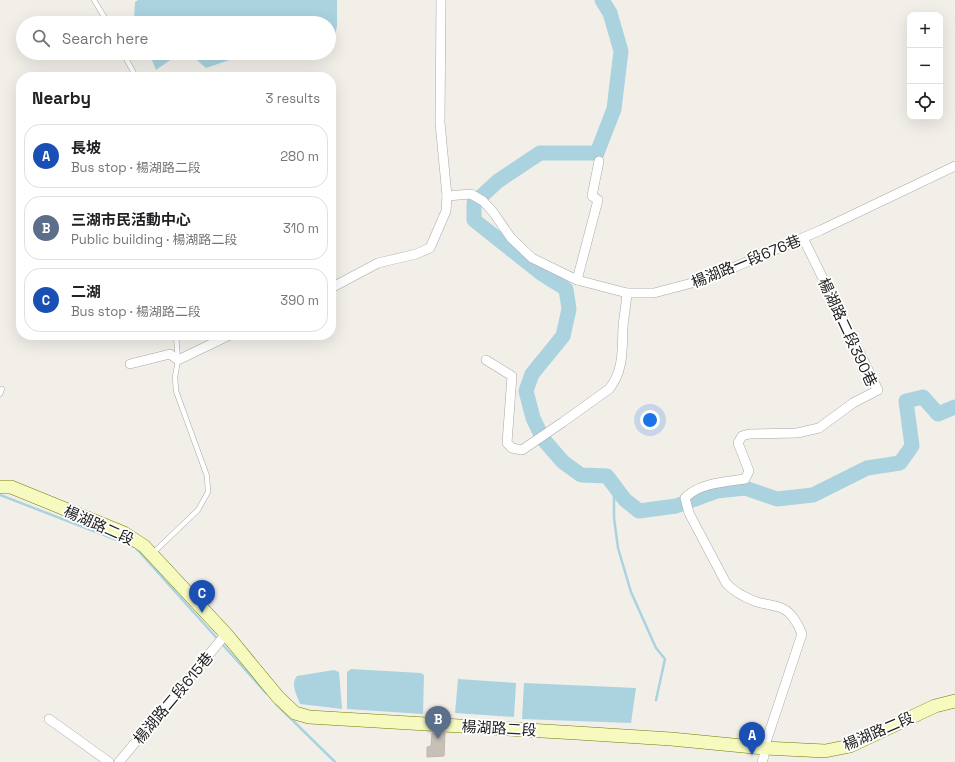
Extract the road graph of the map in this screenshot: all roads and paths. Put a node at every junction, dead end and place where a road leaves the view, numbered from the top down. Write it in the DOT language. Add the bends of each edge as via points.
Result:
graph roads {
  1 [pos="94,0"];
  2 [pos="441,0"];
  3 [pos="104,16"];
  4 [pos="128,60"];
  5 [pos="134,72"];
  6 [pos="599,161"];
  7 [pos="955,166"];
  8 [pos="447,196"];
  9 [pos="804,238"];
  10 [pos="577,280"];
  11 [pos="336,285"];
  12 [pos="627,293"];
  13 [pos="176,340"];
  14 [pos="220,340"];
  15 [pos="178,360"];
  16 [pos="486,360"];
  17 [pos="130,364"];
  18 [pos="2,389"];
  19 [pos="0,394"];
  20 [pos="0,487"];
  21 [pos="152,554"];
  22 [pos="226,634"];
  23 [pos="955,701"];
  24 [pos="49,719"];
  25 [pos="764,748"];
  26 [pos="109,762"];
  27 [pos="119,762"];
  28 [pos="762,762"];
  1 -- 3 [label="lane"];
  2 -- 8 [label="street" via="440,123"];
  4 -- 5 [label="lane"];
  6 -- 10 [label="street" via="592,196 598,200"];
  7 -- 9 [label="street, 楊湖路一段676巷"];
  8 -- 10 [label="street, 楊湖路一段676巷" via="471,194 483,201 511,238 532,258"];
  8 -- 11 [label="street" via="446,211 430,248 378,263"];
  9 -- 12 [label="street, 楊湖路一段676巷" via="707,279 654,293"];
  9 -- 25 [label="street, 楊湖路二段390巷" via="878,390 853,403 819,428 796,433 742,436 738,443 748,471 745,479 699,488 685,498 689,512 726,583 733,591 757,602 781,607 794,618 802,634"];
  10 -- 12 [label="street, 楊湖路一段676巷"];
  12 -- 16 [label="street" via="622,360 614,383 522,450 512,448 507,443 512,376"];
  13 -- 15 [label="lane"];
  14 -- 15 [label="street"];
  15 -- 17 [label="street" via="170,354"];
  15 -- 21 [label="lane" via="176,391 207,476 208,492 198,510"];
  18 -- 19 [label="lane"];
  20 -- 21 [label="street, 楊湖路二段" via="10,487 124,533"];
  21 -- 22 [label="street, 楊湖路二段"];
  22 -- 25 [label="street, 楊湖路二段" via="278,697 295,713 309,717 671,739"];
  22 -- 27 [label="street, 楊湖路二段615巷"];
  23 -- 25 [label="street, 楊湖路二段" via="935,706 850,746 825,751"];
  24 -- 26 [label="street"];
  25 -- 28 [label="street"];
}
